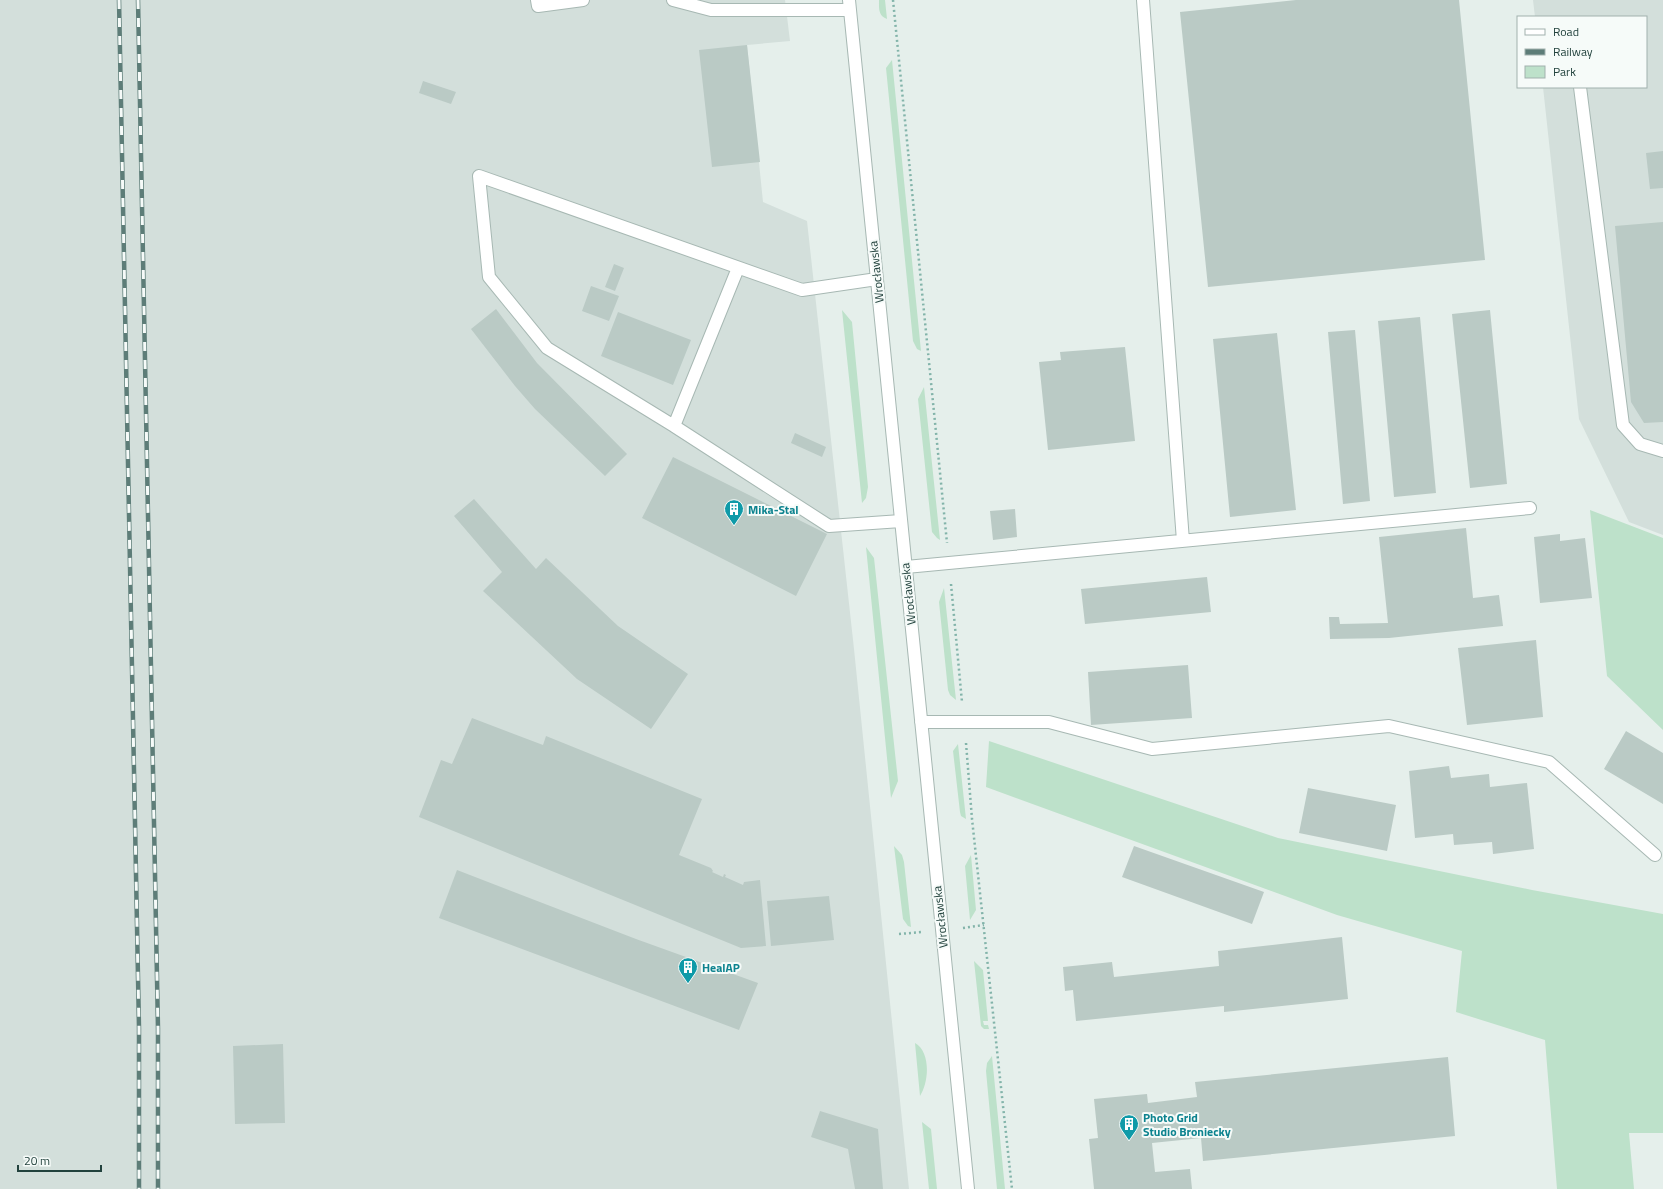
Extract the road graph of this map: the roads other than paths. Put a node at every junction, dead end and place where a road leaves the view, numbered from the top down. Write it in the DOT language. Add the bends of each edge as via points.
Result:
graph roads {
  1 [pos="537,0"];
  2 [pos="583,0"];
  3 [pos="673,0"];
  4 [pos="1143,0"];
  5 [pos="850,5"];
  6 [pos="1580,88"];
  7 [pos="738,268"];
  8 [pos="877,278"];
  9 [pos="674,426"];
  10 [pos="1663,451"];
  11 [pos="1530,508"];
  12 [pos="901,521"];
  13 [pos="1183,541"];
  14 [pos="906,567"];
  15 [pos="921,722"];
  16 [pos="1655,855"];
  17 [pos="968,1189"];
  1 -- 2 [label="street" via="538,6"];
  3 -- 5 [label="street" via="711,10"];
  4 -- 13 [label="street"];
  5 -- 8 [label="street, Wrocławska"];
  6 -- 10 [label="street" via="1623,425 1640,444"];
  7 -- 8 [label="street" via="802,290"];
  7 -- 9 [label="street"];
  7 -- 9 [label="street" via="479,176 489,277 547,348"];
  8 -- 12 [label="street, Wrocławska"];
  9 -- 12 [label="street" via="829,526"];
  11 -- 13 [label="street"];
  12 -- 14 [label="street, Wrocławska"];
  13 -- 14 [label="street"];
  14 -- 15 [label="street, Wrocławska"];
  15 -- 16 [label="street" via="1049,722 1152,749 1389,726 1549,762"];
  15 -- 17 [label="street, Wrocławska"];
}
